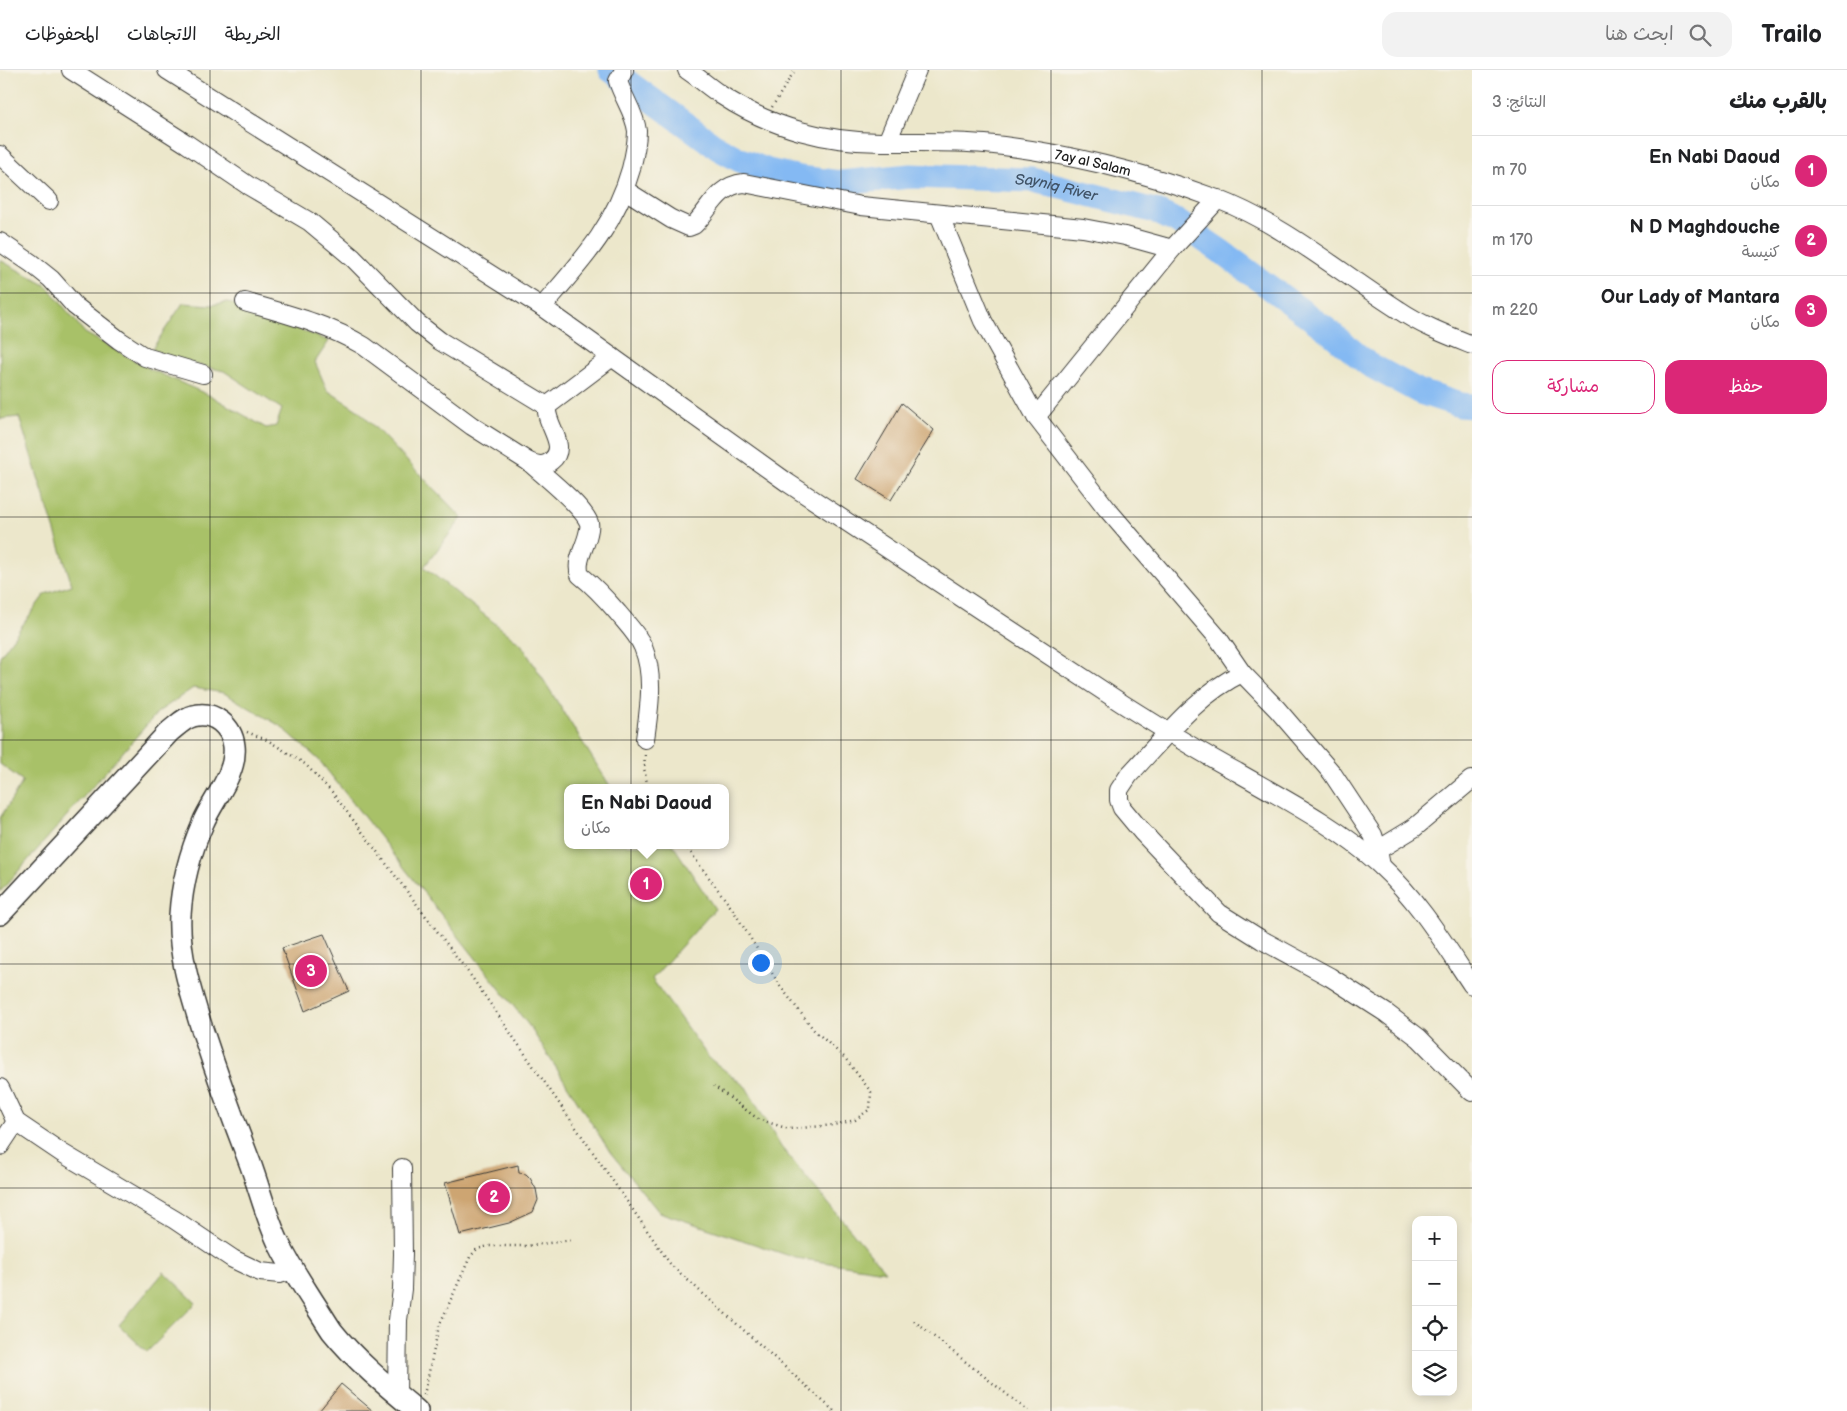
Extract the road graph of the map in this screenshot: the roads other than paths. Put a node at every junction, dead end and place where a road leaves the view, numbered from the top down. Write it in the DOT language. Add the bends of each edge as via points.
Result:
graph roads {
  1 [pos="71,70"];
  2 [pos="167,70"];
  3 [pos="687,70"];
  4 [pos="917,70"];
  5 [pos="621,76"];
  6 [pos="887,142"];
  7 [pos="0,155"];
  8 [pos="625,190"];
  9 [pos="49,201"];
  10 [pos="1211,205"];
  11 [pos="939,214"];
  12 [pos="0,242"];
  13 [pos="1177,244"];
  14 [pos="245,302"];
  15 [pos="542,307"];
  16 [pos="1472,345"];
  17 [pos="612,357"];
  18 [pos="203,374"];
  19 [pos="547,406"];
  20 [pos="1036,417"];
  21 [pos="529,462"];
  22 [pos="1242,673"];
  23 [pos="1169,733"];
  24 [pos="646,739"];
  25 [pos="1471,780"];
  26 [pos="1379,858"];
  27 [pos="0,914"];
  28 [pos="1472,985"];
  29 [pos="0,1088"];
  30 [pos="1472,1092"];
  31 [pos="16,1122"];
  32 [pos="0,1146"];
  33 [pos="402,1168"];
  34 [pos="293,1270"];
  35 [pos="397,1395"];
  36 [pos="420,1406"];
  1 -- 19 [label="street" via="310,222 440,341"];
  2 -- 15 [label="street"];
  3 -- 6 [label="street, 7ay al Salam" via="722,96 796,131 826,138"];
  4 -- 6 [label="street"];
  5 -- 8 [label="street" via="636,131 636,145"];
  6 -- 10 [label="street, 7ay al Salam" via="949,141 1040,152 1158,180"];
  7 -- 9 [label="street"];
  8 -- 11 [label="street" via="688,227 699,220 721,192 744,183 860,206"];
  8 -- 15 [label="street" via="589,254"];
  10 -- 13 [label="street"];
  10 -- 16 [label="street, 7ay al Salam" via="1258,218 1302,243 1400,312"];
  11 -- 13 [label="street" via="1045,223"];
  11 -- 20 [label="street" via="983,321"];
  12 -- 18 [label="street" via="51,279 75,306 145,357"];
  13 -- 20 [label="street"];
  14 -- 21 [label="street" via="349,338 472,426"];
  15 -- 17 [label="street"];
  17 -- 19 [label="street"];
  17 -- 23 [label="street" via="788,483"];
  19 -- 21 [label="street" via="558,450 555,457 543,465"];
  20 -- 22 [label="street" via="1107,509 1218,638"];
  21 -- 24 [label="street" via="586,518 589,531 578,562 580,575 612,606 643,647 650,672"];
  22 -- 23 [label="street" via="1225,681"];
  22 -- 26 [label="street" via="1332,773 1373,835"];
  23 -- 26 [label="street"];
  23 -- 30 [label="street" via="1119,790 1122,808 1142,832 1219,913 1386,1013 1419,1038"];
  25 -- 26 [label="street"];
  26 -- 28 [label="street" via="1416,904"];
  27 -- 34 [label="main road" via="170,732 192,716 210,715 222,721 232,738 234,758 189,859 183,884 180,942 194,1002 220,1083 279,1244"];
  29 -- 31 [label="street"];
  31 -- 32 [label="street"];
  31 -- 34 [label="street" via="233,1259 260,1272 280,1274"];
  33 -- 35 [label="street" via="403,1254"];
  34 -- 35 [label="main road" via="332,1331"];
  35 -- 36 [label="main road"];
}
